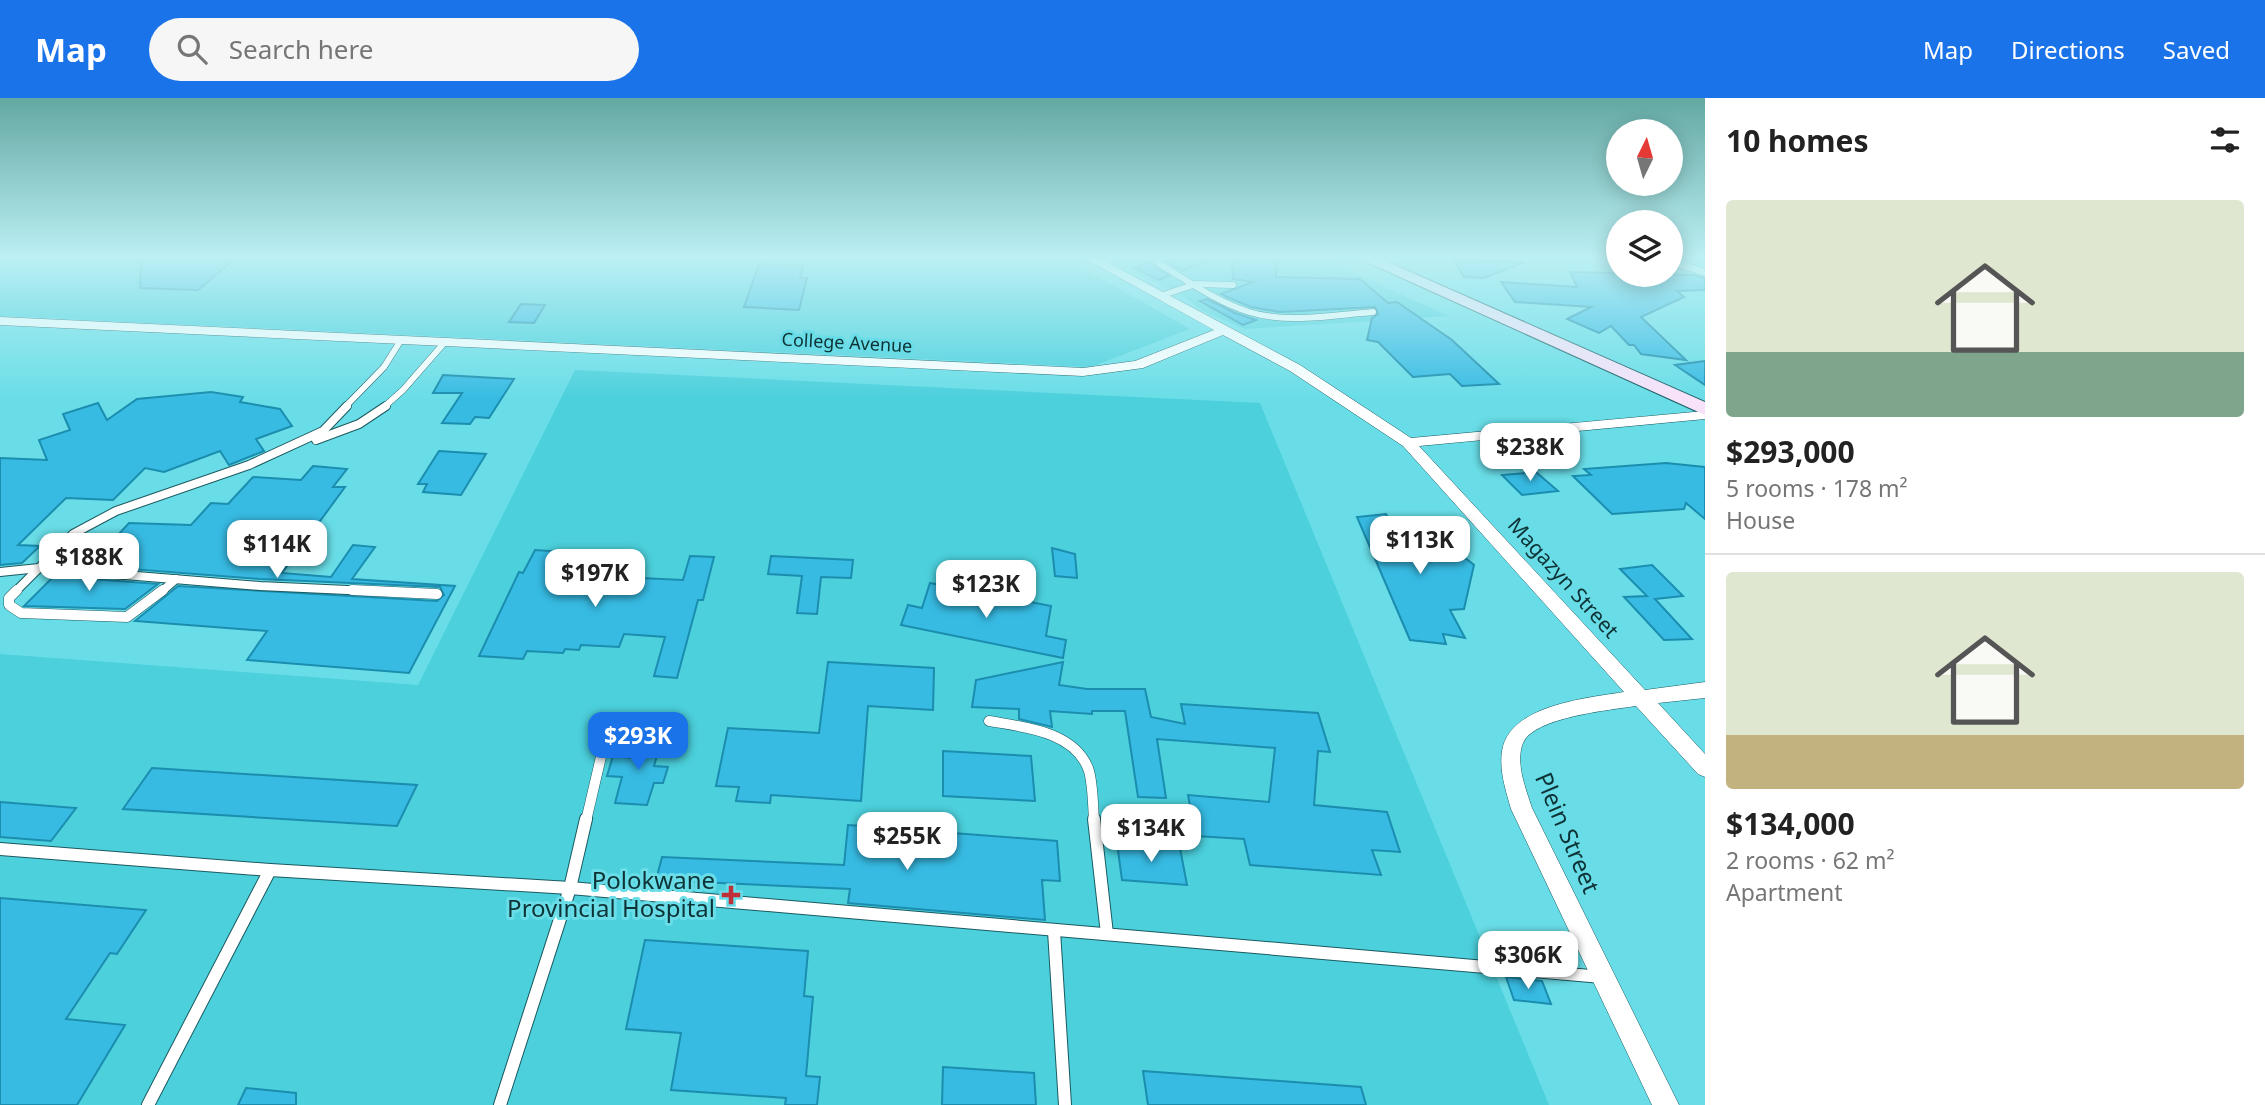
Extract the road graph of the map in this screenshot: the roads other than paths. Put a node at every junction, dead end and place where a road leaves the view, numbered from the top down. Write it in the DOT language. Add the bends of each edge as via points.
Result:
graph roads {
  1 [pos="1177,305"];
  2 [pos="1234,305"];
  3 [pos="1472,305"];
  4 [pos="1373,312"];
  5 [pos="0,321"];
  6 [pos="1224,330"];
  7 [pos="401,340"];
  8 [pos="445,342"];
  9 [pos="1705,409"];
  10 [pos="1705,415"];
  11 [pos="301,443"];
  12 [pos="1408,443"];
  13 [pos="39,568"];
  14 [pos="0,572"];
  15 [pos="176,579"];
  16 [pos="436,594"];
  17 [pos="4,599"];
  18 [pos="1705,690"];
  19 [pos="1642,699"];
  20 [pos="989,721"];
  21 [pos="607,731"];
  22 [pos="1705,768"];
  23 [pos="0,849"];
  24 [pos="270,870"];
  25 [pos="570,888"];
  26 [pos="1054,931"];
  27 [pos="1107,934"];
  28 [pos="1604,978"];
  29 [pos="148,1105"];
  30 [pos="500,1105"];
  31 [pos="1065,1105"];
  32 [pos="1666,1105"];
  1 -- 6 [label="street, Magazyn Street"];
  2 -- 4 [label="lane" via="1263,315"];
  3 -- 9 [label="street"];
  5 -- 7 [label="street, College Avenue"];
  6 -- 8 [label="street, College Avenue" via="1131,367 1083,372"];
  6 -- 12 [label="street, Magazyn Street" via="1306,375"];
  7 -- 8 [label="street, College Avenue"];
  7 -- 11 [label="lane" via="348,407 323,431"];
  8 -- 11 [label="lane" via="380,414"];
  10 -- 12 [label="street"];
  11 -- 13 [label="lane" via="116,511 73,534"];
  12 -- 19 [label="street, Magazyn Street"];
  13 -- 14 [label="lane"];
  13 -- 15 [label="lane"];
  13 -- 17 [label="lane"];
  15 -- 16 [label="lane"];
  15 -- 17 [label="lane" via="127,617 21,613"];
  18 -- 19 [label="street, Plein Street"];
  19 -- 22 [label="street, Magazyn Street"];
  19 -- 28 [label="street, Plein Street" via="1584,707 1528,724 1517,735 1512,758 1522,809"];
  20 -- 27 [label="lane" via="1061,739 1085,757"];
  21 -- 25 [label="lane"];
  23 -- 24 [label="lane"];
  24 -- 25 [label="lane"];
  24 -- 29 [label="lane"];
  25 -- 26 [label="lane"];
  25 -- 30 [label="lane"];
  26 -- 27 [label="lane"];
  26 -- 31 [label="lane"];
  27 -- 28 [label="lane"];
  28 -- 32 [label="street, Plein Street"];
}
